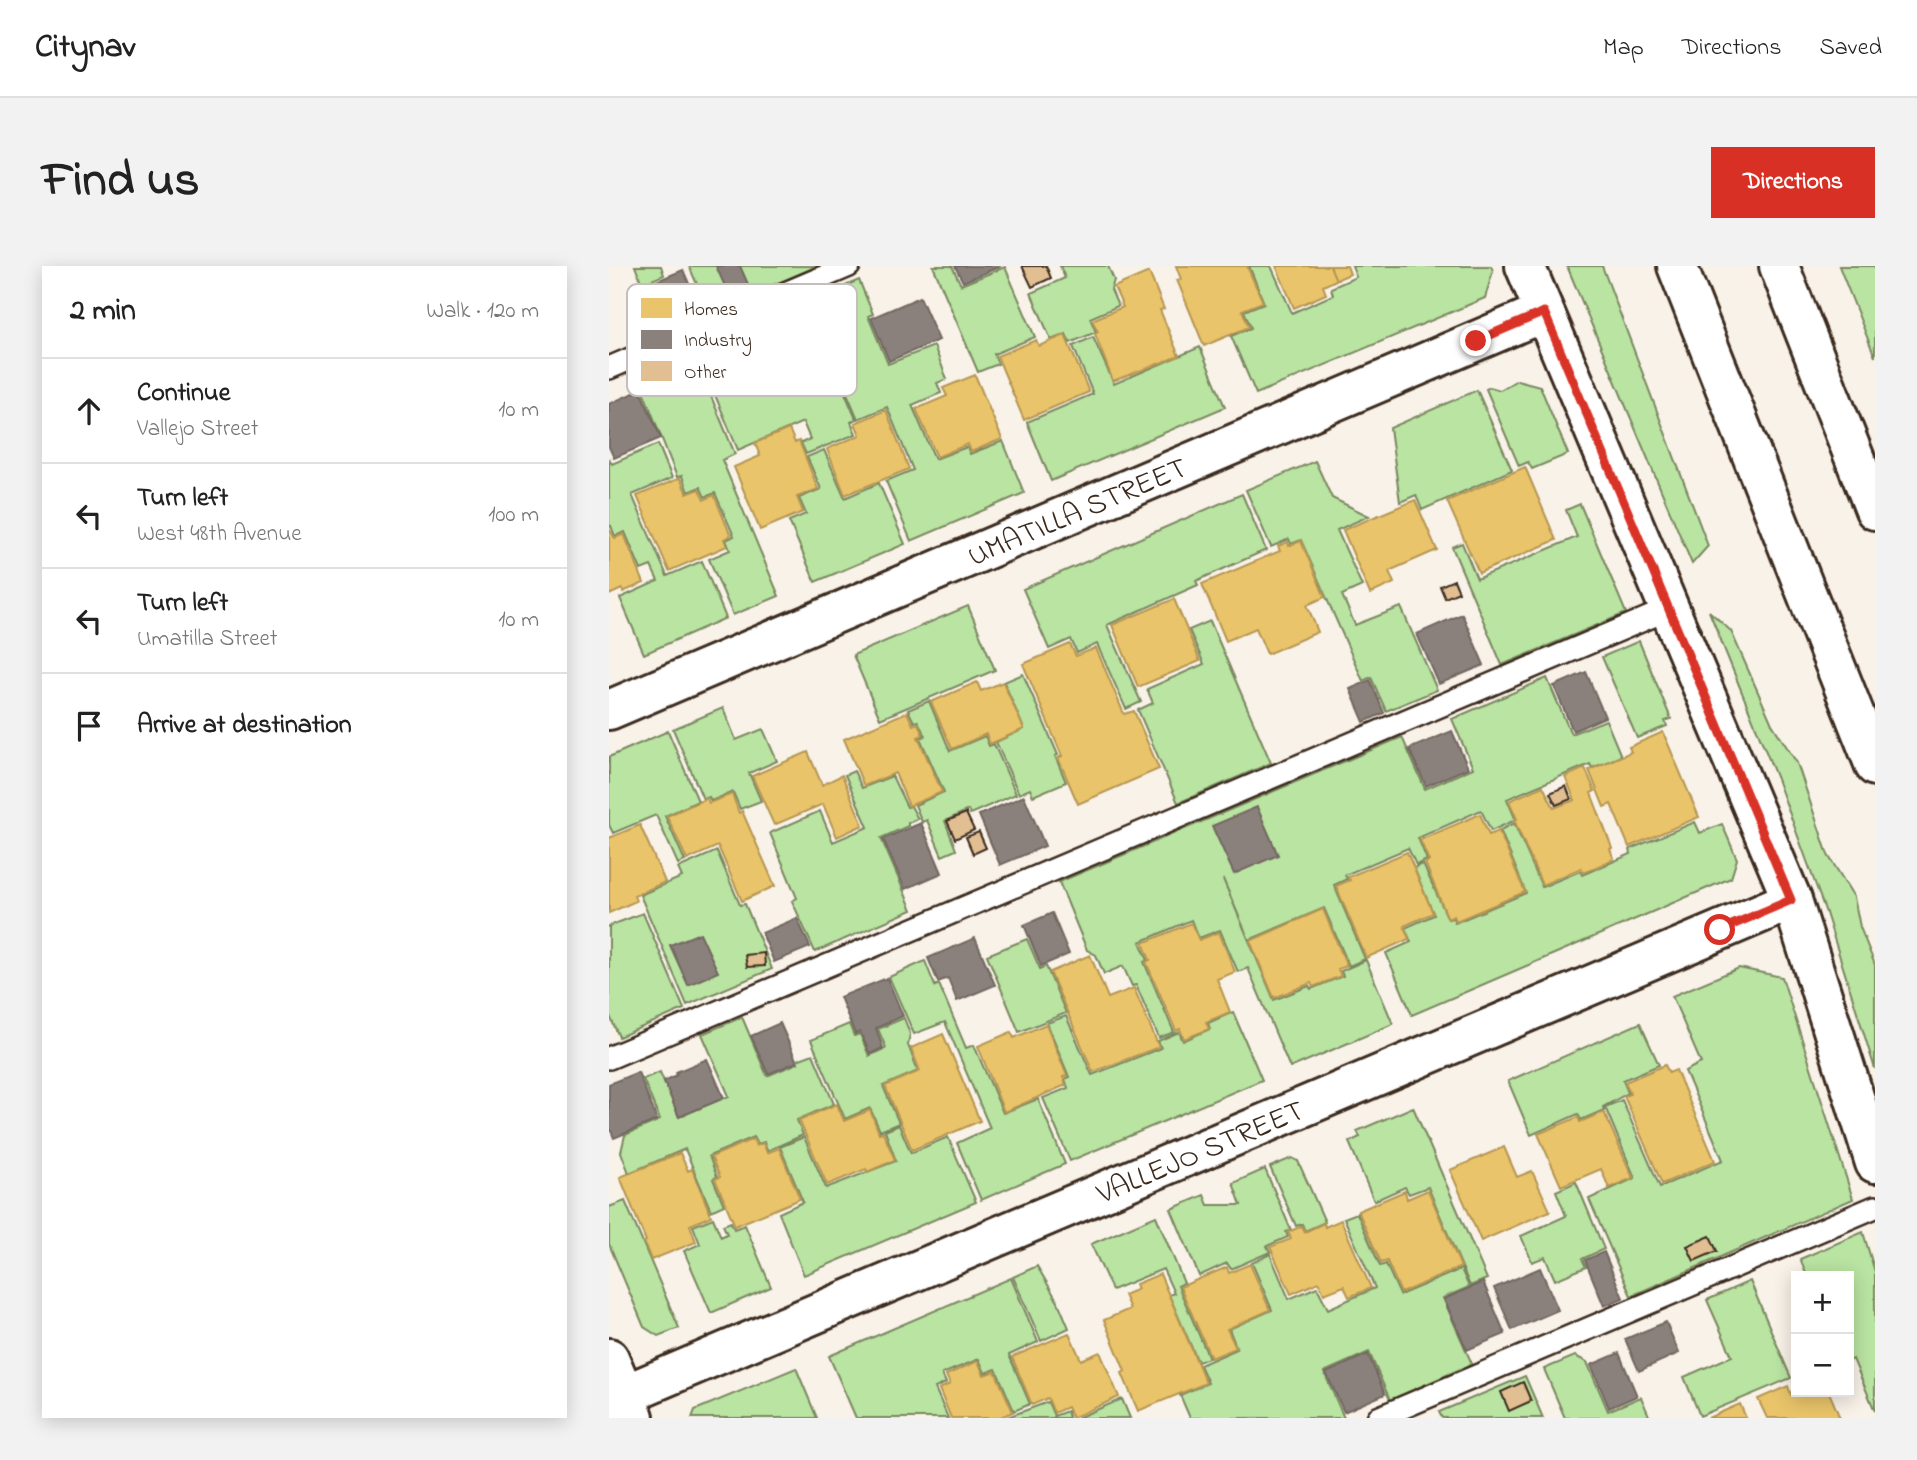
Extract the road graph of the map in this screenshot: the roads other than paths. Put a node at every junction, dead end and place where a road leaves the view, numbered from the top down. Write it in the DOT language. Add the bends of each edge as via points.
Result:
graph roads {
  1 [pos="849,266"];
  2 [pos="1525,266"];
  3 [pos="1677,266"];
  4 [pos="1779,266"];
  5 [pos="807,284"];
  6 [pos="1544,312"];
  7 [pos="627,360"];
  8 [pos="609,368"];
  9 [pos="1875,510"];
  10 [pos="1669,609"];
  11 [pos="609,710"];
  12 [pos="1875,766"];
  13 [pos="1791,900"];
  14 [pos="609,1058"];
  15 [pos="1875,1163"];
  16 [pos="1875,1208"];
  17 [pos="609,1358"];
  18 [pos="623,1405"];
  19 [pos="1378,1418"];
  1 -- 5 [label="lane"];
  2 -- 6 [label="main road"];
  3 -- 12 [label="main road"];
  4 -- 9 [label="main road"];
  6 -- 10 [label="main road"];
  6 -- 11 [label="main road, UMATILLA STREET"];
  7 -- 8 [label="lane"];
  10 -- 13 [label="main road"];
  10 -- 14 [label="lane"];
  13 -- 15 [label="main road"];
  13 -- 18 [label="main road, VALLEJO STREET"];
  16 -- 19 [label="lane"];
  17 -- 18 [label="main road"];
}
